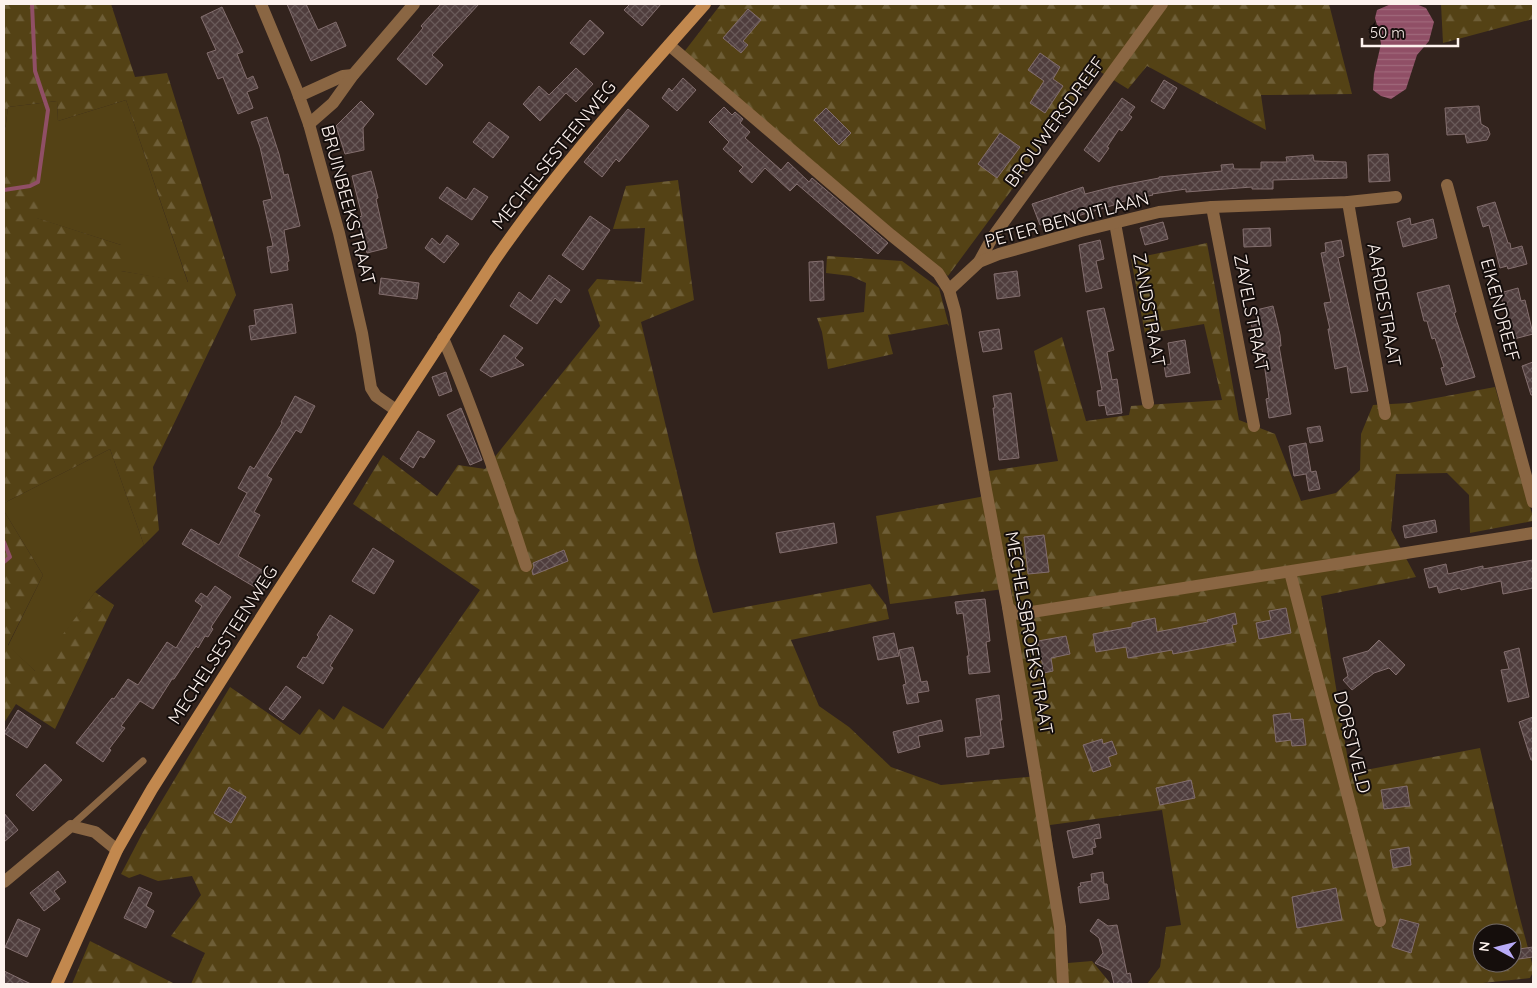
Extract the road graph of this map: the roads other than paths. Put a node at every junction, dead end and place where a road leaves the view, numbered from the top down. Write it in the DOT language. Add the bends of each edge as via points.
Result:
graph roads {
  1 [pos="261,4"];
  2 [pos="414,4"];
  3 [pos="705,4"];
  4 [pos="1162,4"];
  5 [pos="669,45"];
  6 [pos="353,76"];
  7 [pos="299,96"];
  8 [pos="309,124"];
  9 [pos="1447,185"];
  10 [pos="1396,197"];
  11 [pos="1348,202"];
  12 [pos="1212,207"];
  13 [pos="1115,223"];
  14 [pos="979,262"];
  15 [pos="948,290"];
  16 [pos="443,338"];
  17 [pos="1148,403"];
  18 [pos="396,410"];
  19 [pos="1386,414"];
  20 [pos="1254,426"];
  21 [pos="1533,502"];
  22 [pos="1533,533"];
  23 [pos="526,566"];
  24 [pos="1290,572"];
  25 [pos="1008,607"];
  26 [pos="143,762"];
  27 [pos="71,826"];
  28 [pos="117,850"];
  29 [pos="4,882"];
  30 [pos="1380,921"];
  31 [pos="57,984"];
  32 [pos="1064,984"];
  1 -- 7 [label="street, BRUINBEEKSTRAAT"];
  2 -- 6 [label="street"];
  3 -- 5 [label="street, MECHELSESTEENWEG"];
  4 -- 14 [label="street, BROUWERSDREEF" via="992,238"];
  5 -- 15 [label="street" via="938,273"];
  5 -- 16 [label="street, MECHELSESTEENWEG" via="516,228"];
  6 -- 7 [label="street" via="343,76"];
  6 -- 8 [label="street" via="333,103"];
  7 -- 8 [label="street, BRUINBEEKSTRAAT"];
  8 -- 18 [label="street, BRUINBEEKSTRAAT" via="339,232 372,388 376,396"];
  9 -- 21 [label="street, EIKENDREEF"];
  10 -- 11 [label="street, PETER BENOITLAAN"];
  11 -- 12 [label="street, PETER BENOITLAAN"];
  11 -- 19 [label="street, AARDESTRAAT"];
  12 -- 13 [label="street, PETER BENOITLAAN" via="1159,212"];
  12 -- 20 [label="street, ZAVELSTRAAT"];
  13 -- 14 [label="street, PETER BENOITLAAN"];
  13 -- 17 [label="street, ZANDSTRAAT"];
  14 -- 15 [label="street, PETER BENOITLAAN"];
  15 -- 25 [label="street, MECHELSBROEKSTRAAT" via="955,311"];
  16 -- 18 [label="street, MECHELSESTEENWEG"];
  16 -- 23 [label="street" via="491,462"];
  18 -- 28 [label="street, MECHELSESTEENWEG" via="167,765"];
  22 -- 24 [label="street"];
  24 -- 25 [label="street" via="1019,614"];
  24 -- 30 [label="street, DORSTVELD"];
  25 -- 32 [label="street, MECHELSBROEKSTRAAT" via="1060,927"];
  26 -- 27 [label="lane"];
  27 -- 28 [label="street" via="95,832"];
  27 -- 29 [label="street"];
  28 -- 31 [label="street, MECHELSESTEENWEG"];
}
